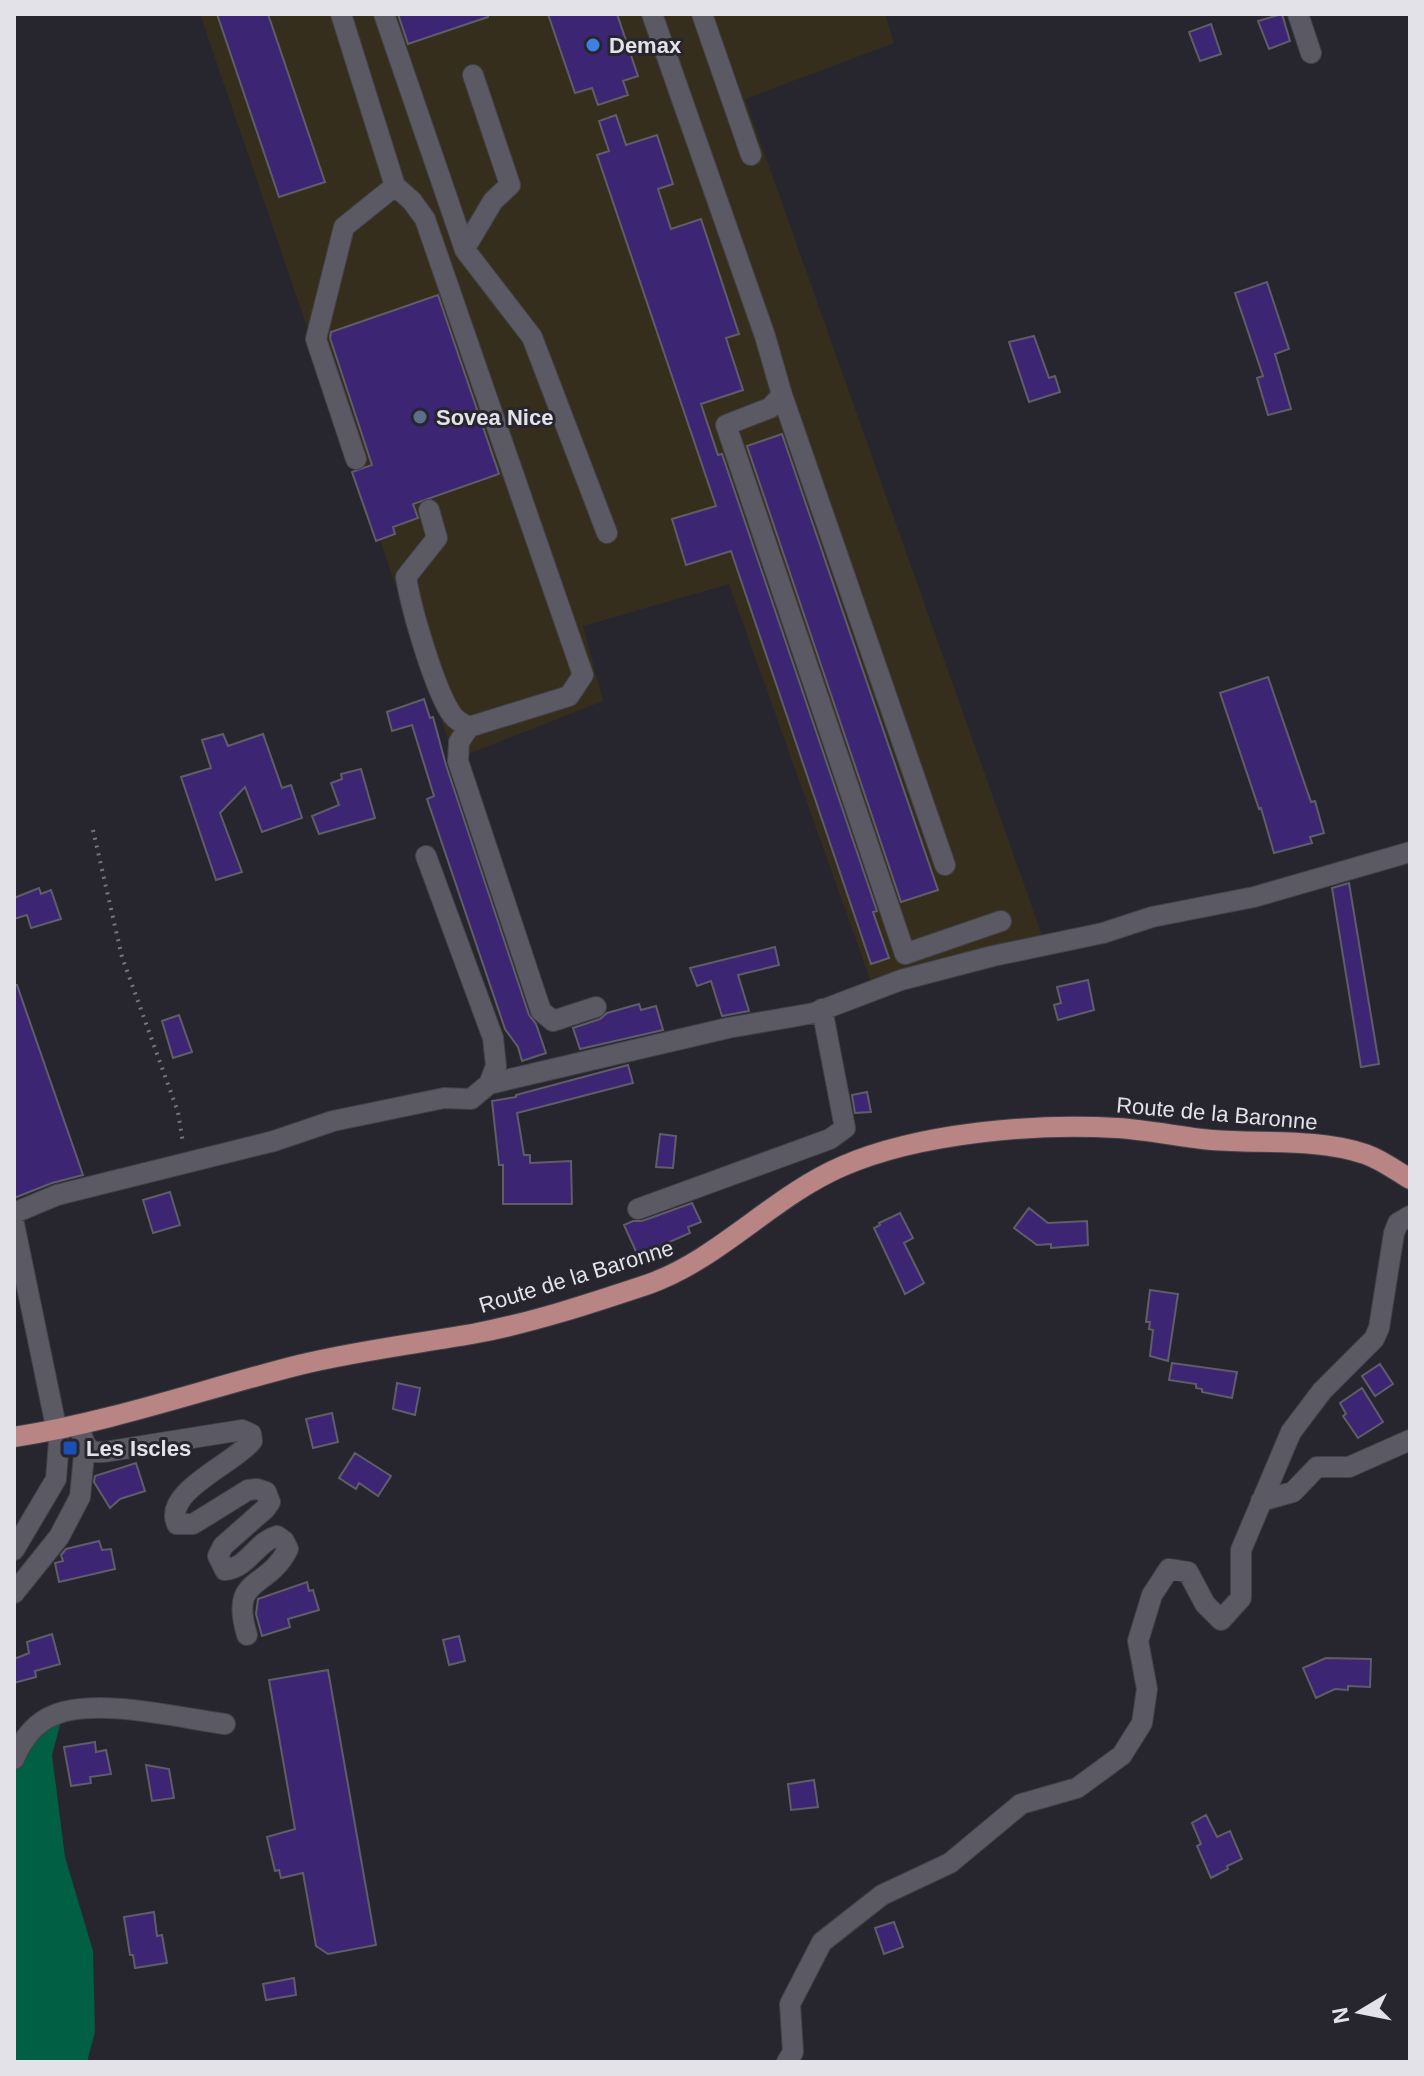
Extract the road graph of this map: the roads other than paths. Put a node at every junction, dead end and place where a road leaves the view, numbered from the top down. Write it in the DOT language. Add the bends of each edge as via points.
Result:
graph roads {
  1 [pos="341,14"];
  2 [pos="384,14"];
  3 [pos="652,14"];
  4 [pos="702,14"];
  5 [pos="1298,14"];
  6 [pos="1311,53"];
  7 [pos="473,75"];
  8 [pos="751,155"];
  9 [pos="395,186"];
  10 [pos="465,248"];
  11 [pos="782,395"];
  12 [pos="356,459"];
  13 [pos="429,510"];
  14 [pos="607,533"];
  15 [pos="469,727"];
  16 [pos="1410,852"];
  17 [pos="426,856"];
  18 [pos="945,865"];
  19 [pos="1001,921"];
  20 [pos="596,1007"];
  21 [pos="822,1009"];
  22 [pos="489,1084"];
  23 [pos="1410,1179"];
  24 [pos="638,1209"];
  25 [pos="14,1213"];
  26 [pos="1410,1216"];
  27 [pos="14,1224"];
  28 [pos="56,1430"];
  29 [pos="82,1435"];
  30 [pos="14,1437"];
  31 [pos="1410,1440"];
  32 [pos="1261,1501"];
  33 [pos="14,1550"];
  34 [pos="14,1593"];
  35 [pos="247,1635"];
  36 [pos="225,1724"];
  37 [pos="14,1759"];
  38 [pos="787,2062"];
  1 -- 9 [label="street"];
  2 -- 10 [label="street"];
  3 -- 11 [label="street"];
  4 -- 8 [label="street"];
  5 -- 6 [label="street"];
  7 -- 10 [label="street" via="510,185 493,201"];
  9 -- 12 [label="street" via="344,227 316,339"];
  9 -- 15 [label="street" via="425,219 583,675 569,696"];
  10 -- 14 [label="street" via="532,337"];
  11 -- 18 [label="street"];
  11 -- 19 [label="street" via="770,408 726,425 905,954"];
  13 -- 15 [label="street" via="437,538 406,577 410,600 442,696 454,718"];
  15 -- 20 [label="street" via="459,742 458,761 541,1011 553,1021"];
  16 -- 21 [label="street" via="1254,897 901,980"];
  17 -- 22 [label="street" via="493,1038 496,1066"];
  21 -- 22 [label="street"];
  21 -- 24 [label="street" via="845,1128 830,1139"];
  22 -- 25 [label="street" via="471,1099 444,1098 333,1121 274,1141 57,1195"];
  23 -- 29 [label="main road, Route de la Baronne" via="1384,1162 1336,1147 1105,1128 952,1137 845,1165 808,1183 692,1265 651,1283 527,1321 356,1352"];
  26 -- 32 [label="street" via="1394,1233 1374,1339 1322,1391 1291,1432"];
  27 -- 28 [label="street"];
  28 -- 29 [label="main road, Route de la Baronne"];
  28 -- 30 [label="main road, Route de la Baronne"];
  28 -- 33 [label="street" via="56,1479"];
  29 -- 34 [label="street" via="80,1497 59,1537"];
  29 -- 35 [label="street" via="92,1452 104,1452 242,1430 251,1434 246,1449 180,1498 174,1517 177,1524 193,1524 248,1490 266,1492 270,1502 265,1509 218,1556 225,1570 234,1570 269,1538 277,1536 288,1549 241,1600"];
  31 -- 32 [label="street" via="1349,1467 1317,1467 1293,1492"];
  32 -- 38 [label="street" via="1241,1550 1241,1598 1221,1620 1205,1604 1188,1572 1169,1569 1152,1595 1138,1641 1147,1689 1142,1723 1122,1755 1077,1788 1021,1804 950,1863 882,1895 822,1942 790,2004 793,2052"];
  36 -- 37 [label="street" via="80,1708 34,1727"];
}
